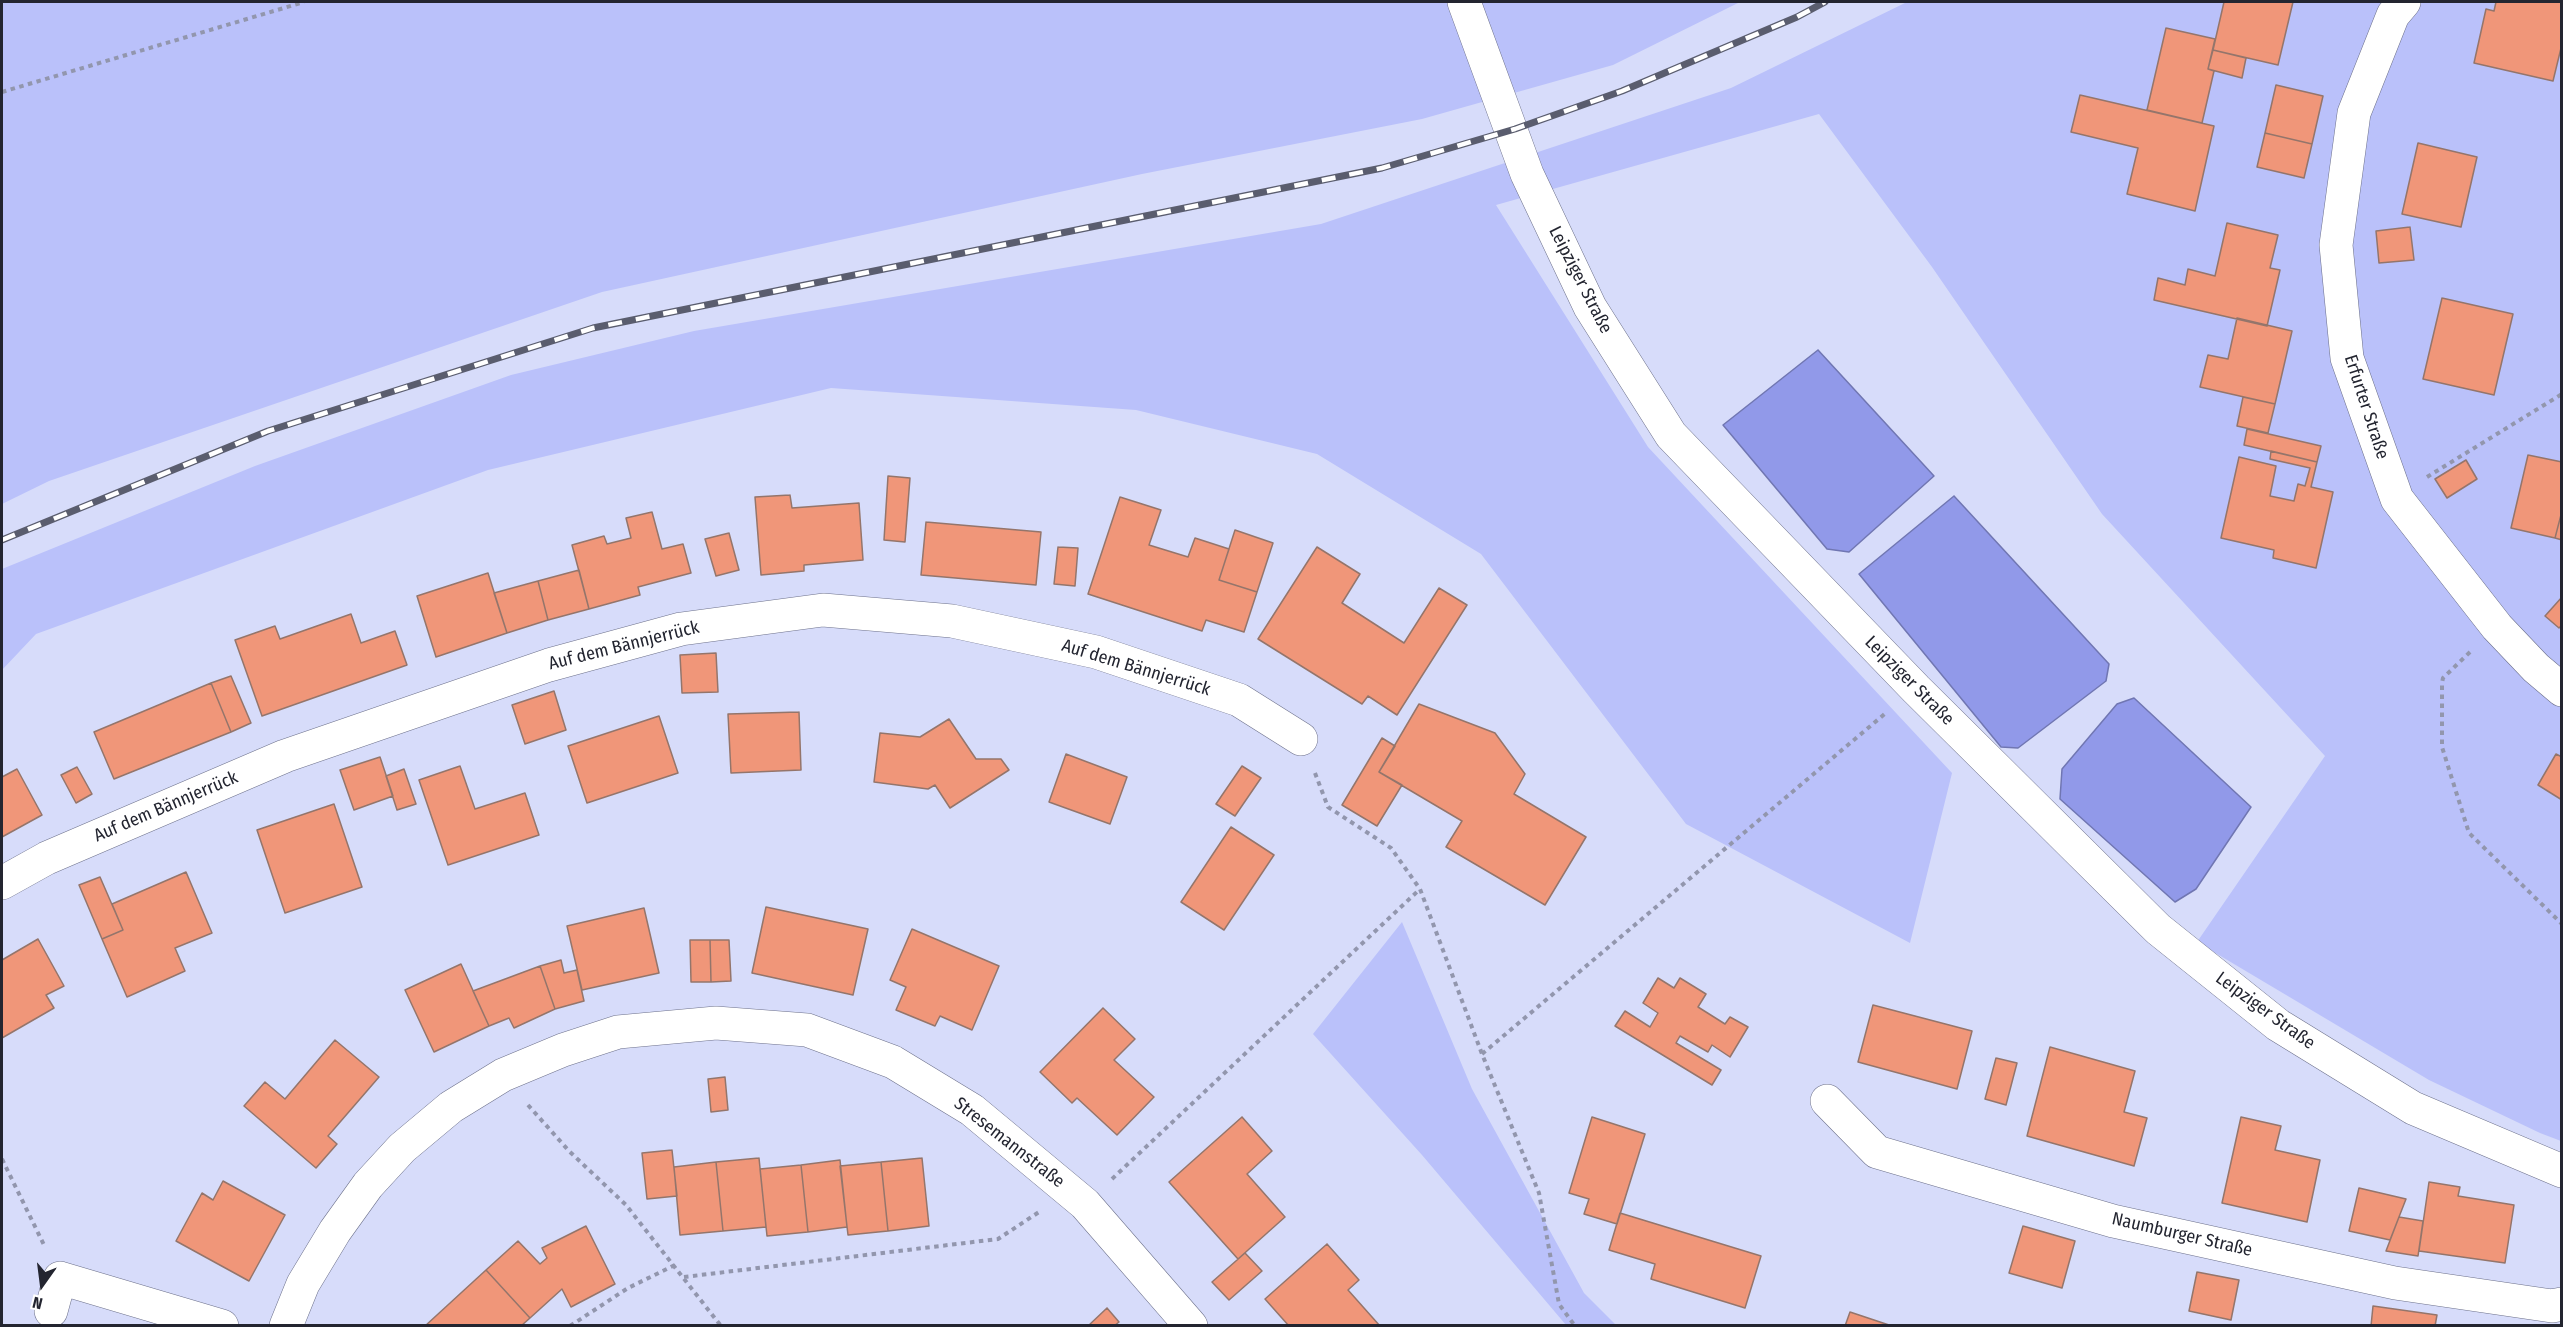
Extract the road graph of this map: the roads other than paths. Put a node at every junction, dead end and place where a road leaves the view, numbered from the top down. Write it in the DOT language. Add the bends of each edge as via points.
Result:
graph roads {
  1 [pos="1464,2"];
  2 [pos="2404,2"];
  3 [pos="2562,690"];
  4 [pos="1301,739"];
  5 [pos="2,882"];
  6 [pos="1827,1101"];
  7 [pos="2562,1171"];
  8 [pos="2562,1304"];
  9 [pos="51,1311"];
  10 [pos="222,1326"];
  11 [pos="286,1326"];
  12 [pos="1191,1326"];
  1 -- 7 [label="street, Leipziger Straße" via="1527,174 1590,307 1671,435 1916,688 2158,929 2278,1025 2413,1108"];
  2 -- 3 [label="street, Erfurter Straße" via="2393,15 2354,113 2336,245 2347,358 2397,499 2497,627"];
  4 -- 5 [label="street, Auf dem Bännjerrück" via="1239,700 1096,652 952,621 823,610 681,628 549,665 285,756 47,858"];
  6 -- 8 [label="street, Naumburger Straße" via="1877,1152 2113,1221 2396,1283 2552,1306"];
  9 -- 10 [label="street" via="60,1278"];
  11 -- 12 [label="street, Stresemannstraße" via="303,1284 368,1185 402,1148 451,1107 503,1076 618,1032 716,1023 807,1030 893,1062 972,1110 1084,1204"];
}
